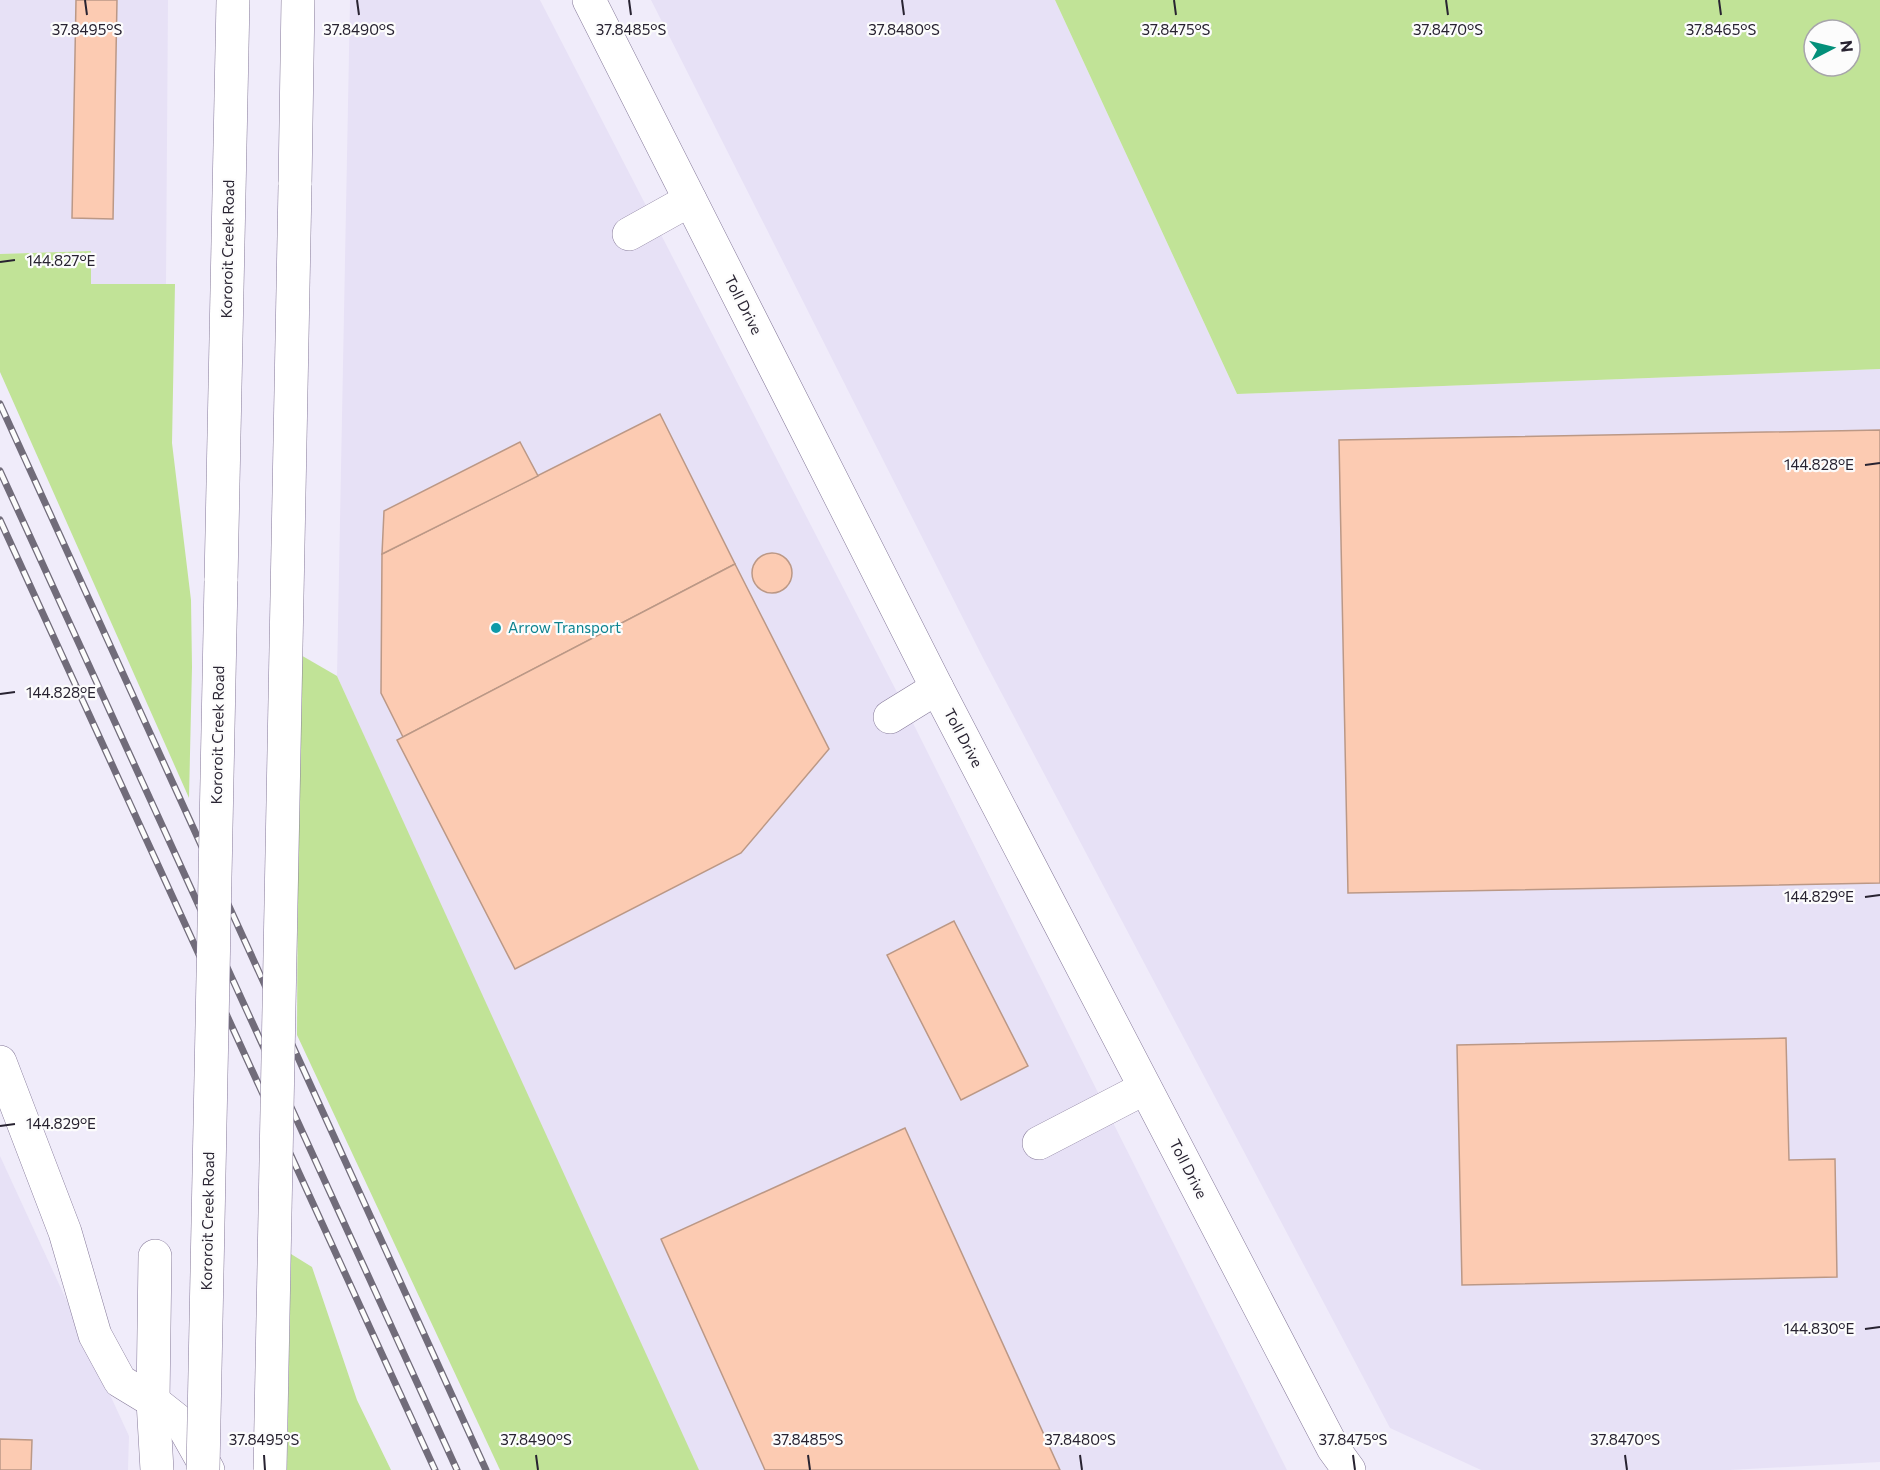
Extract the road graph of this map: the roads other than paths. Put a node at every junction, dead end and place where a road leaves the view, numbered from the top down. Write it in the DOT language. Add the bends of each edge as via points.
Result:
graph roads {
  1 [pos="233,0"];
  2 [pos="298,0"];
  3 [pos="589,0"];
  4 [pos="690,200"];
  5 [pos="629,234"];
  6 [pos="937,688"];
  7 [pos="890,717"];
  8 [pos="0,1062"];
  9 [pos="1145,1088"];
  10 [pos="1040,1143"];
  11 [pos="155,1256"];
  12 [pos="153,1401"];
  13 [pos="156,1470"];
  14 [pos="206,1470"];
  15 [pos="270,1470"];
  16 [pos="1349,1470"];
  1 -- 14 [label="main road, Kororoit Creek Road, bridge"];
  2 -- 15 [label="main road, bridge"];
  3 -- 4 [label="main road, Toll Drive"];
  4 -- 5 [label="main road"];
  4 -- 6 [label="main road, Toll Drive"];
  6 -- 7 [label="main road"];
  6 -- 9 [label="main road, Toll Drive"];
  8 -- 12 [label="main road" via="64,1232 95,1335 120,1381"];
  9 -- 10 [label="main road"];
  9 -- 16 [label="main road, Toll Drive" via="1333,1448"];
  11 -- 12 [label="main road"];
  12 -- 13 [label="main road"];
  12 -- 14 [label="main road" via="182,1424"];
}
